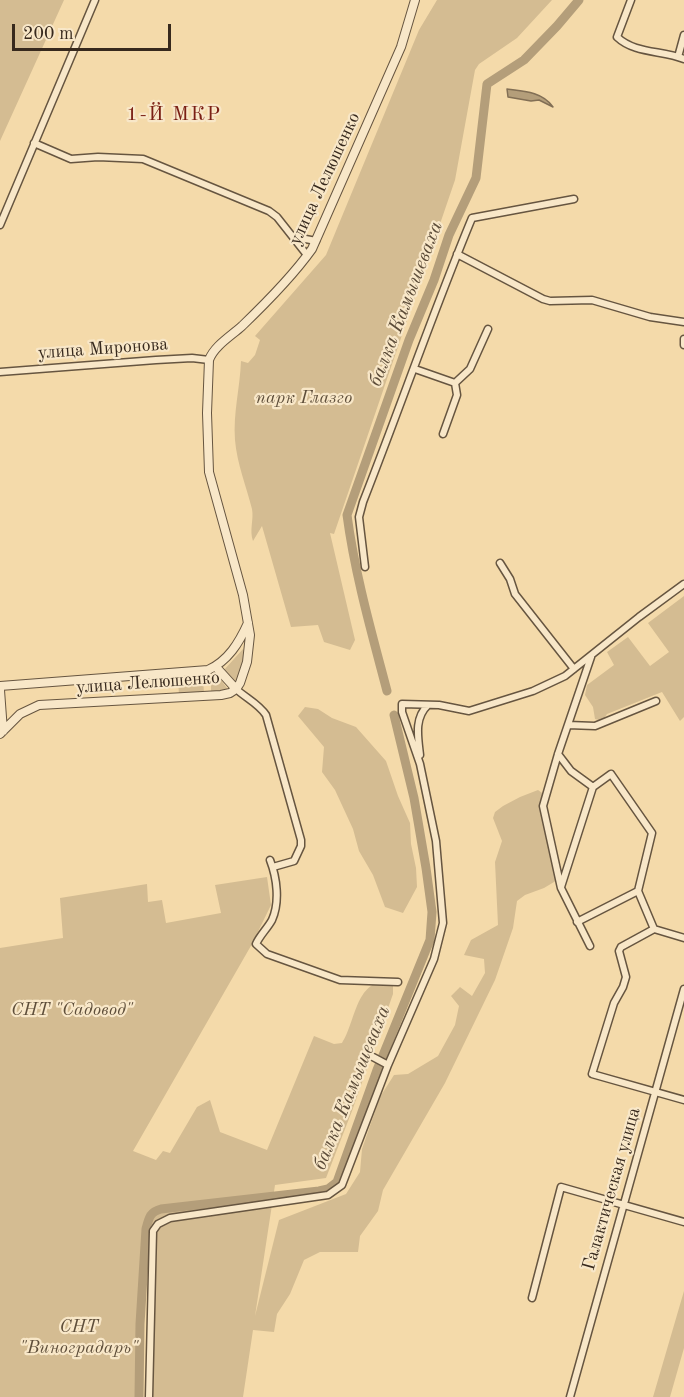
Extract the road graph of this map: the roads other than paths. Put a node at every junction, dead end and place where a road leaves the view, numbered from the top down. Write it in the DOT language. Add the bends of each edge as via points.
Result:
graph roads {
  1 [pos="95,0"];
  2 [pos="415,0"];
  3 [pos="631,0"];
  4 [pos="684,35"];
  5 [pos="681,58"];
  6 [pos="34,143"];
  7 [pos="574,199"];
  8 [pos="0,225"];
  9 [pos="294,236"];
  10 [pos="316,241"];
  11 [pos="457,254"];
  12 [pos="308,255"];
  13 [pos="684,322"];
  14 [pos="488,329"];
  15 [pos="684,339"];
  16 [pos="684,345"];
  17 [pos="209,360"];
  18 [pos="415,369"];
  19 [pos="0,372"];
  20 [pos="455,383"];
  21 [pos="443,434"];
  22 [pos="500,563"];
  23 [pos="365,567"];
  24 [pos="684,584"];
  25 [pos="249,622"];
  26 [pos="591,657"];
  27 [pos="216,667"];
  28 [pos="574,669"];
  29 [pos="0,688"];
  30 [pos="236,689"];
  31 [pos="656,701"];
  32 [pos="428,705"];
  33 [pos="568,724"];
  34 [pos="2,733"];
  35 [pos="558,754"];
  36 [pos="420,764"];
  37 [pos="593,787"];
  38 [pos="270,860"];
  39 [pos="273,867"];
  40 [pos="561,888"];
  41 [pos="638,891"];
  42 [pos="577,922"];
  43 [pos="654,929"];
  44 [pos="684,938"];
  45 [pos="590,946"];
  46 [pos="398,982"];
  47 [pos="684,989"];
  48 [pos="373,1057"];
  49 [pos="388,1065"];
  50 [pos="655,1092"];
  51 [pos="684,1100"];
  52 [pos="624,1205"];
  53 [pos="684,1222"];
  54 [pos="532,1298"];
  55 [pos="149,1397"];
  56 [pos="570,1397"];
  1 -- 6 [label="street"];
  2 -- 10 [label="street, улица Лелюшенко" via="401,47"];
  3 -- 5 [label="street" via="617,37 632,48"];
  4 -- 5 [label="street"];
  6 -- 8 [label="street"];
  6 -- 9 [label="street" via="71,159 143,159 269,211"];
  7 -- 11 [label="street" via="472,218"];
  9 -- 10 [label="street"];
  9 -- 12 [label="street"];
  10 -- 12 [label="street, улица Лелюшенко"];
  11 -- 13 [label="street" via="543,299 592,300 650,317"];
  11 -- 18 [label="street"];
  12 -- 17 [label="street, улица Лелюшенко"];
  14 -- 20 [label="street" via="470,369"];
  15 -- 16 [label="street"];
  17 -- 19 [label="street, улица Миронова" via="156,360"];
  17 -- 25 [label="street, улица Лелюшенко" via="209,472"];
  18 -- 20 [label="street"];
  18 -- 23 [label="street" via="359,517"];
  20 -- 21 [label="street" via="457,395"];
  22 -- 28 [label="street" via="515,594"];
  24 -- 26 [label="street"];
  25 -- 27 [label="street, улица Лелюшенко" via="239,643"];
  25 -- 30 [label="street, улица Лелюшенко" via="249,648"];
  26 -- 28 [label="street"];
  26 -- 33 [label="street"];
  27 -- 29 [label="street, улица Лелюшенко"];
  27 -- 30 [label="street"];
  28 -- 32 [label="street" via="533,691 469,711"];
  29 -- 34 [label="street"];
  30 -- 34 [label="street, улица Лелюшенко" via="220,695 39,705 20,714"];
  30 -- 39 [label="street" via="266,715 301,840 294,861"];
  31 -- 33 [label="street" via="595,726"];
  32 -- 36 [label="street" via="419,718"];
  32 -- 36 [label="street" via="402,704"];
  33 -- 35 [label="street"];
  35 -- 37 [label="street" via="571,771"];
  35 -- 40 [label="street" via="543,806"];
  36 -- 49 [label="street" via="436,841 443,923 434,959"];
  37 -- 40 [label="street"];
  37 -- 41 [label="street" via="611,774 652,833"];
  38 -- 39 [label="street"];
  39 -- 46 [label="street" via="277,893 272,920 256,944 267,954 340,980"];
  40 -- 42 [label="street"];
  41 -- 42 [label="street"];
  41 -- 43 [label="street"];
  42 -- 45 [label="street"];
  43 -- 44 [label="street"];
  43 -- 50 [label="street" via="621,946 626,977 592,1074"];
  47 -- 50 [label="street, Галактическая улица"];
  48 -- 49 [label="street"];
  49 -- 55 [label="street" via="342,1185 336,1191 170,1218 158,1224 153,1231"];
  50 -- 51 [label="street"];
  50 -- 52 [label="street, Галактическая улица"];
  52 -- 53 [label="street"];
  52 -- 54 [label="street" via="561,1187"];
  52 -- 56 [label="street, Галактическая улица"];
}
